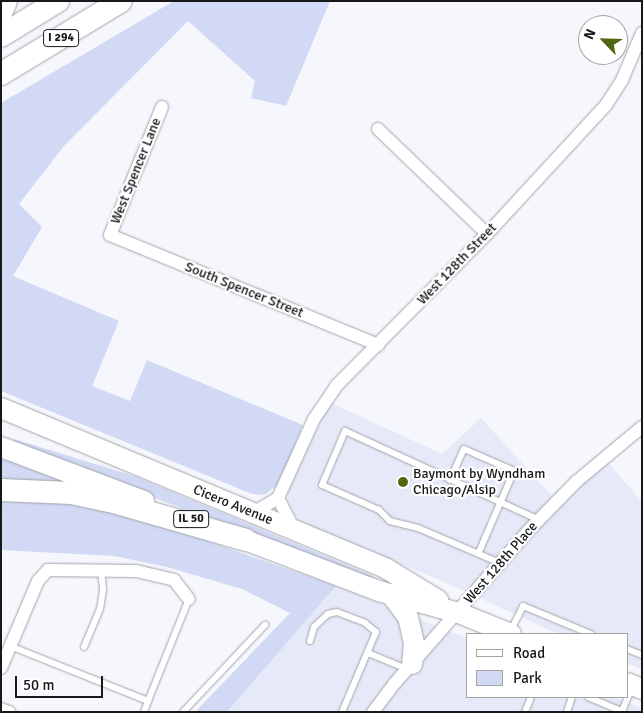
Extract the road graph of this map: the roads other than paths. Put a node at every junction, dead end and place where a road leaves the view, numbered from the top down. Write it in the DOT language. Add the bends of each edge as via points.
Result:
graph roads {
  1 [pos="7,1"];
  2 [pos="58,1"];
  3 [pos="121,1"];
  4 [pos="1,16"];
  5 [pos="642,34"];
  6 [pos="1,36"];
  7 [pos="1,74"];
  8 [pos="162,107"];
  9 [pos="378,129"];
  10 [pos="487,234"];
  11 [pos="110,235"];
  12 [pos="378,346"];
  13 [pos="1,408"];
  14 [pos="642,427"];
  15 [pos="1,447"];
  16 [pos="450,480"];
  17 [pos="1,490"];
  18 [pos="278,498"];
  19 [pos="500,502"];
  20 [pos="253,513"];
  21 [pos="539,520"];
  22 [pos="294,530"];
  23 [pos="246,540"];
  24 [pos="478,554"];
  25 [pos="500,563"];
  26 [pos="102,571"];
  27 [pos="391,594"];
  28 [pos="189,599"];
  29 [pos="459,613"];
  30 [pos="265,625"];
  31 [pos="508,633"];
  32 [pos="510,633"];
  33 [pos="589,633"];
  34 [pos="310,641"];
  35 [pos="10,646"];
  36 [pos="84,647"];
  37 [pos="628,649"];
  38 [pos="368,652"];
  39 [pos="642,655"];
  40 [pos="409,667"];
  41 [pos="1,668"];
  42 [pos="634,686"];
  43 [pos="531,698"];
  44 [pos="572,698"];
  45 [pos="590,698"];
  46 [pos="148,701"];
  47 [pos="1,708"];
  48 [pos="9,712"];
  49 [pos="144,712"];
  50 [pos="183,712"];
  51 [pos="342,712"];
  52 [pos="373,712"];
  53 [pos="525,712"];
  54 [pos="567,712"];
  55 [pos="622,712"];
  1 -- 4 [label="main road"];
  2 -- 6 [label="highway, I 294"];
  3 -- 7 [label="highway, I 294"];
  5 -- 10 [label="street, West 128th Street" via="622,80 606,105"];
  8 -- 11 [label="street, West Spencer Lane"];
  9 -- 10 [label="street"];
  10 -- 12 [label="street, West 128th Street"];
  11 -- 12 [label="street, South Spencer Street"];
  12 -- 18 [label="street, West 128th Street" via="338,385 314,419"];
  13 -- 20 [label="main road, Cicero Avenue / IL 50"];
  14 -- 21 [label="street, West 128th Place" via="577,481"];
  15 -- 23 [label="main road, Cicero Avenue / IL 50"];
  16 -- 19 [label="lane"];
  16 -- 19 [label="lane" via="464,449 514,471"];
  16 -- 24 [label="lane" via="345,431 322,485 379,510 390,521 418,528"];
  17 -- 23 [label="highway" via="71,493"];
  18 -- 20 [label="street"];
  18 -- 22 [label="street"];
  19 -- 21 [label="lane"];
  19 -- 24 [label="lane"];
  20 -- 22 [label="main road, Cicero Avenue / IL 50"];
  21 -- 25 [label="street, West 128th Place"];
  22 -- 29 [label="main road, Cicero Avenue / IL 50" via="387,569"];
  23 -- 27 [label="main road, Cicero Avenue / IL 50"];
  24 -- 25 [label="lane"];
  25 -- 29 [label="street, West 128th Place"];
  26 -- 28 [label="street" via="136,572 174,580"];
  26 -- 35 [label="street" via="48,570 42,574"];
  26 -- 36 [label="lane" via="100,609"];
  27 -- 29 [label="main road, Cicero Avenue / IL 50"];
  27 -- 40 [label="main road" via="408,617 414,643"];
  28 -- 46 [label="lane"];
  29 -- 31 [label="main road, Cicero Avenue / IL 50"];
  29 -- 40 [label="street, West 128th Place"];
  30 -- 50 [label="lane"];
  32 -- 33 [label="lane" via="523,606"];
  34 -- 38 [label="lane" via="314,627 328,614 337,612 364,623 376,632"];
  35 -- 41 [label="street"];
  35 -- 46 [label="lane"];
  37 -- 39 [label="lane"];
  38 -- 40 [label="lane"];
  38 -- 51 [label="lane"];
  40 -- 52 [label="street, West 128th Place"];
  42 -- 55 [label="lane"];
  43 -- 53 [label="lane"];
  44 -- 54 [label="lane"];
  45 -- 55 [label="lane"];
  46 -- 49 [label="lane"];
  47 -- 48 [label="street"];
}
